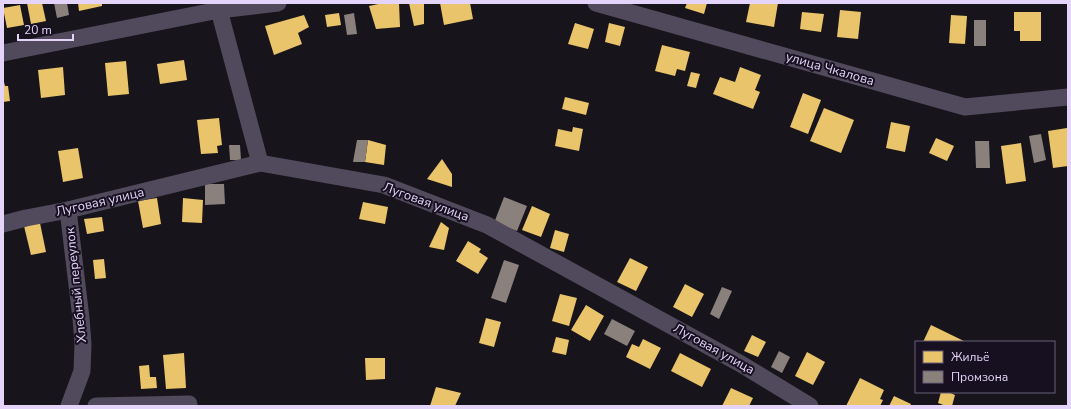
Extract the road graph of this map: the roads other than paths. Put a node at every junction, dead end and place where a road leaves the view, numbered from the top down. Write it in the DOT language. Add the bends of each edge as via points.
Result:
graph roads {
  1 [pos="278,3"];
  2 [pos="596,3"];
  3 [pos="219,10"];
  4 [pos="3,54"];
  5 [pos="1068,97"];
  6 [pos="260,163"];
  7 [pos="68,210"];
  8 [pos="3,224"];
  9 [pos="189,404"];
  10 [pos="69,406"];
  11 [pos="96,406"];
  12 [pos="810,406"];
  1 -- 3 [label="street"];
  2 -- 5 [label="street, улица Чкалова" via="966,107"];
  3 -- 4 [label="street"];
  3 -- 6 [label="street"];
  6 -- 7 [label="street, Луговая улица"];
  6 -- 12 [label="street, Луговая улица" via="384,185 487,225 741,364"];
  7 -- 8 [label="street, Луговая улица"];
  7 -- 10 [label="street, Хлебный переулок" via="83,344 82,371"];
  9 -- 11 [label="street"];
}
